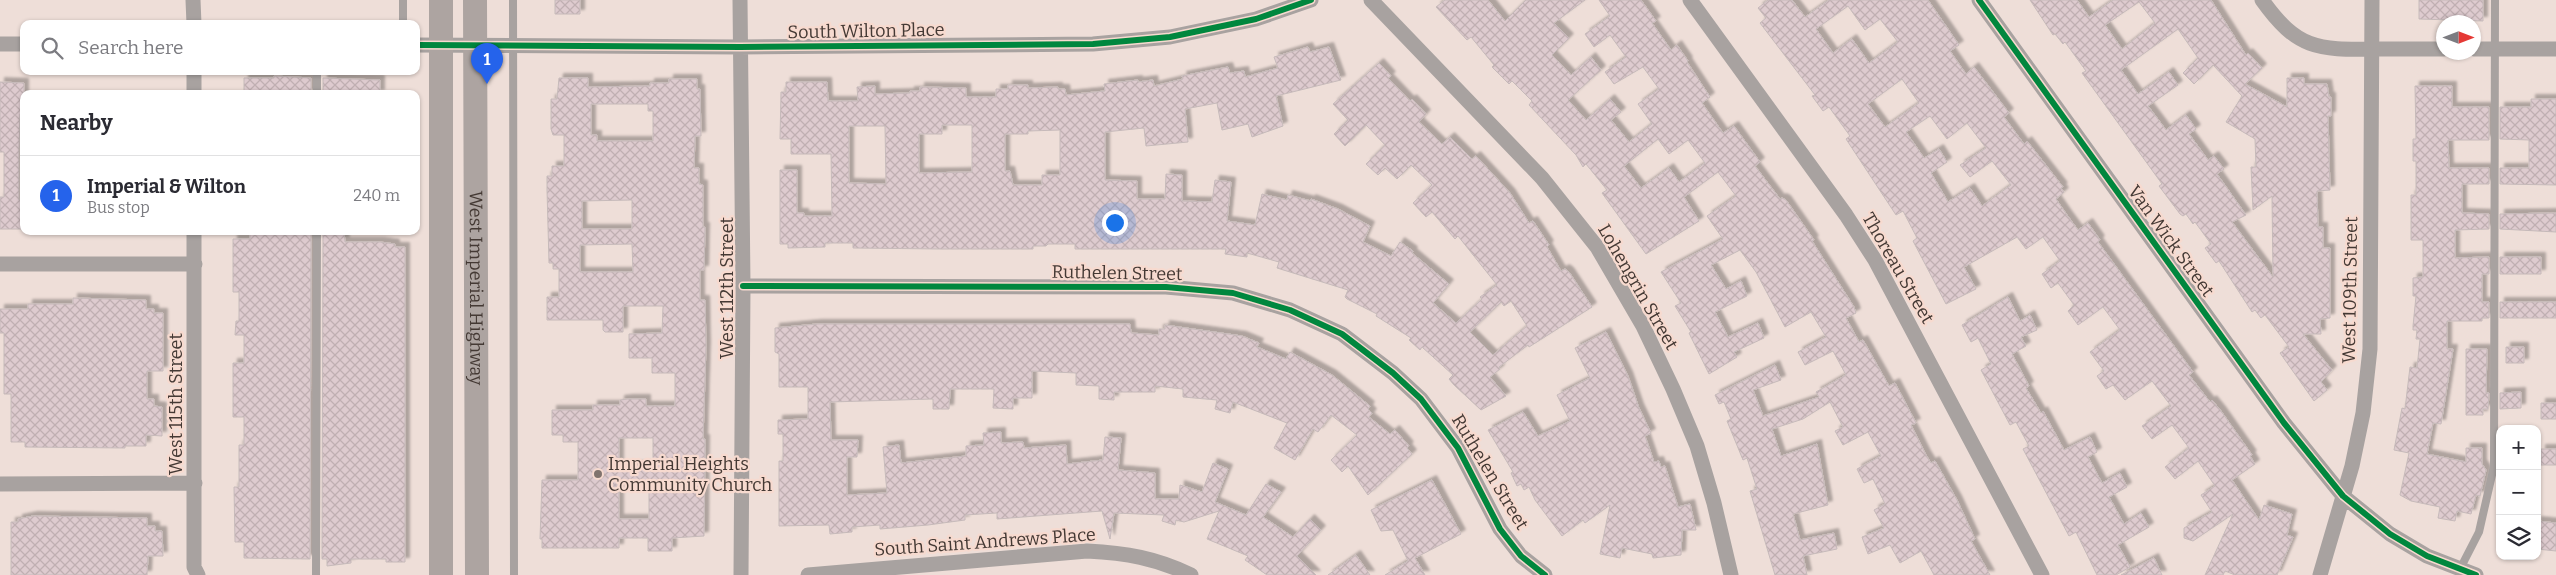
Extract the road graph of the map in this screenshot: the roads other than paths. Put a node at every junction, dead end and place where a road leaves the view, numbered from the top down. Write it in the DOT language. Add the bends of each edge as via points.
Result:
graph roads {
  1 [pos="193,0"];
  2 [pos="403,0"];
  3 [pos="441,0"];
  4 [pos="475,0"];
  5 [pos="513,0"];
  6 [pos="740,0"];
  7 [pos="1311,0"];
  8 [pos="1370,0"];
  9 [pos="1690,0"];
  10 [pos="1979,0"];
  11 [pos="2262,0"];
  12 [pos="2372,0"];
  13 [pos="2494,0"];
  14 [pos="194,20"];
  15 [pos="403,20"];
  16 [pos="0,44"];
  17 [pos="20,44"];
  18 [pos="420,45"];
  19 [pos="441,45"];
  20 [pos="475,45"];
  21 [pos="513,45"];
  22 [pos="740,47"];
  23 [pos="2372,49"];
  24 [pos="2436,49"];
  25 [pos="2481,49"];
  26 [pos="2494,49"];
  27 [pos="2556,49"];
  28 [pos="194,75"];
  29 [pos="318,75"];
  30 [pos="194,90"];
  31 [pos="317,90"];
  32 [pos="194,235"];
  33 [pos="317,235"];
  34 [pos="0,264"];
  35 [pos="195,264"];
  36 [pos="743,286"];
  37 [pos="195,483"];
  38 [pos="0,484"];
  39 [pos="2343,496"];
  40 [pos="2460,569"];
  41 [pos="198,575"];
  42 [pos="316,575"];
  43 [pos="441,575"];
  44 [pos="477,575"];
  45 [pos="514,575"];
  46 [pos="741,575"];
  47 [pos="808,575"];
  48 [pos="1191,575"];
  49 [pos="1545,575"];
  50 [pos="1732,575"];
  51 [pos="2042,575"];
  52 [pos="2320,575"];
  53 [pos="2476,575"];
  1 -- 14 [label="street"];
  2 -- 15 [label="lane"];
  3 -- 19 [label="main road, West Imperial Highway"];
  4 -- 20 [label="main road, West Imperial Highway"];
  5 -- 21 [label="lane"];
  6 -- 22 [label="street, West 112th Street"];
  7 -- 22 [label="street, South Wilton Place" via="1256,19 1170,37 1093,44"];
  8 -- 50 [label="street, Lohengrin Street" via="1542,178 1597,247 1643,326 1694,438"];
  9 -- 51 [label="street, Thoreau Street" via="1875,260"];
  10 -- 39 [label="street, Van Wick Street" via="2284,424"];
  11 -- 23 [label="street" via="2276,20 2302,40 2337,50"];
  12 -- 23 [label="street, West 109th Street"];
  13 -- 26 [label="lane"];
  16 -- 17 [label="street"];
  18 -- 19 [label="street, South Wilton Place"];
  19 -- 20 [label="street, South Wilton Place"];
  19 -- 43 [label="main road, West Imperial Highway"];
  20 -- 21 [label="street, South Wilton Place"];
  20 -- 44 [label="main road, West Imperial Highway"];
  21 -- 22 [label="street, South Wilton Place"];
  21 -- 45 [label="lane"];
  22 -- 36 [label="street, West 112th Street"];
  23 -- 24 [label="street"];
  23 -- 39 [label="street, West 109th Street" via="2370,349 2363,413"];
  25 -- 26 [label="street"];
  26 -- 27 [label="street"];
  26 -- 40 [label="lane" via="2494,466 2478,532"];
  28 -- 30 [label="street"];
  29 -- 31 [label="lane"];
  32 -- 35 [label="street, West 115th Street"];
  33 -- 42 [label="lane"];
  34 -- 35 [label="street"];
  35 -- 37 [label="street, West 115th Street"];
  36 -- 46 [label="street, West 112th Street"];
  36 -- 49 [label="street, Ruthelen Street" via="1166,287 1233,293 1290,310 1342,334 1421,399 1458,448 1500,529 1521,556"];
  37 -- 38 [label="street"];
  37 -- 41 [label="street, West 115th Street" via="194,567"];
  39 -- 40 [label="street" via="2390,534 2427,556"];
  39 -- 52 [label="street, West 109th Street"];
  40 -- 53 [label="street"];
  47 -- 48 [label="street, South Saint Andrews Place" via="1087,551 1142,557 1166,563"];
}
